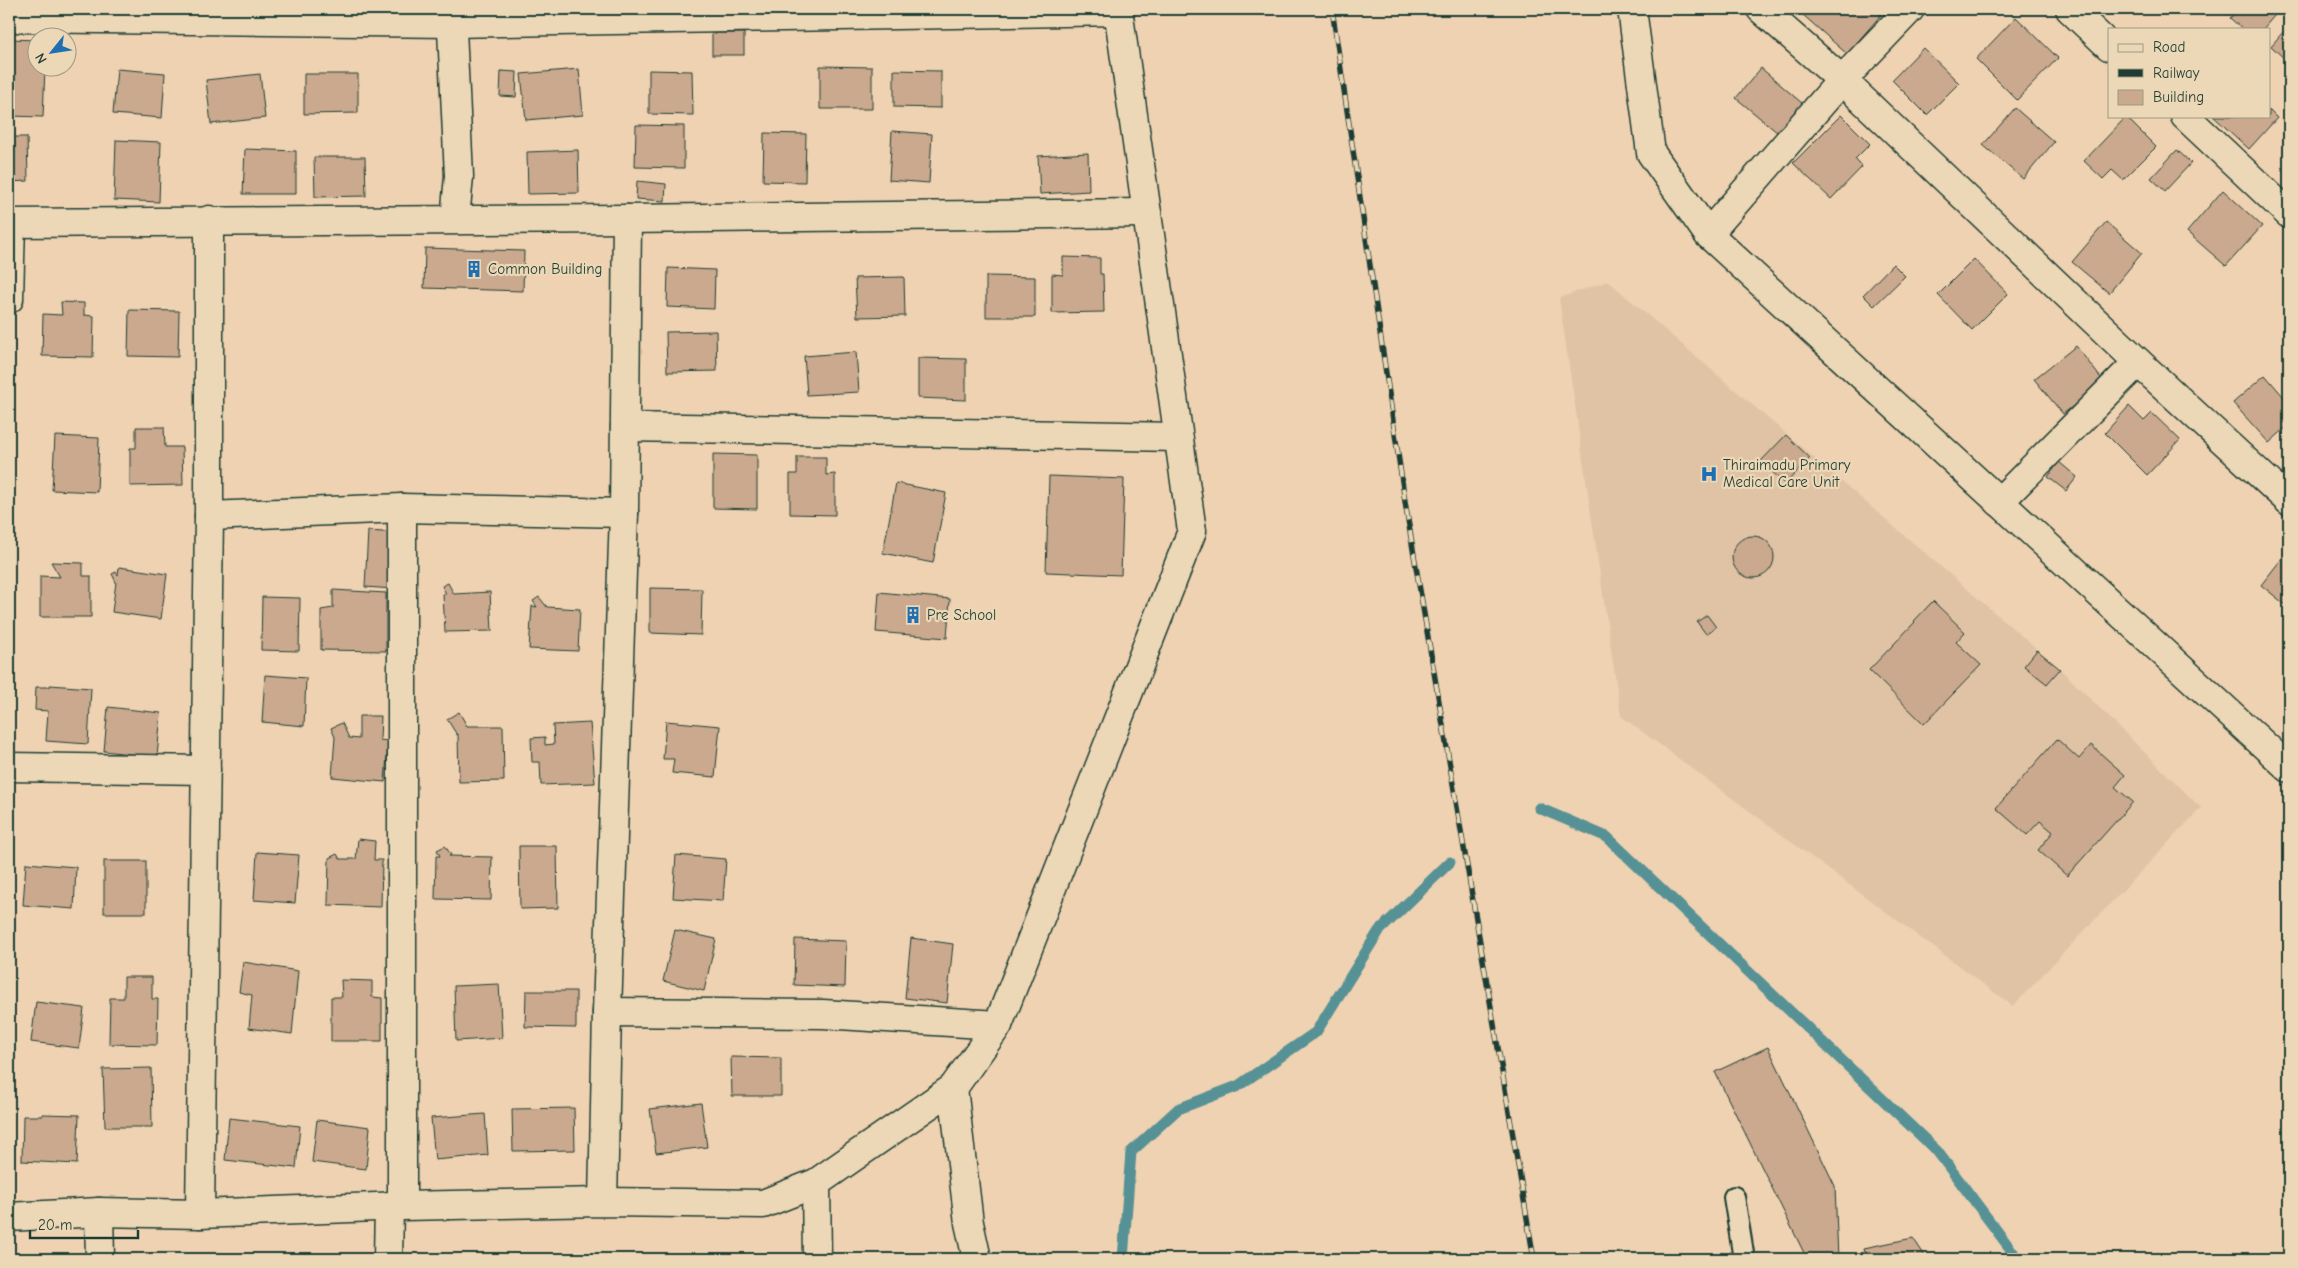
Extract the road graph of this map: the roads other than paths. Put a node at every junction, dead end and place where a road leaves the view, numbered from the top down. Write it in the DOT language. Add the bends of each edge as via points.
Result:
graph roads {
  1 [pos="1632,9"];
  2 [pos="1761,9"];
  3 [pos="1910,9"];
  4 [pos="2070,9"];
  5 [pos="1118,10"];
  6 [pos="451,16"];
  7 [pos="9,18"];
  8 [pos="2108,45"];
  9 [pos="1842,80"];
  10 [pos="2187,118"];
  11 [pos="1147,213"];
  12 [pos="2289,214"];
  13 [pos="455,219"];
  14 [pos="627,219"];
  15 [pos="209,220"];
  16 [pos="10,223"];
  17 [pos="1708,234"];
  18 [pos="9,299"];
  19 [pos="2138,362"];
  20 [pos="625,427"];
  21 [pos="1178,437"];
  22 [pos="2289,501"];
  23 [pos="1999,502"];
  24 [pos="402,508"];
  25 [pos="624,513"];
  26 [pos="209,516"];
  27 [pos="9,767"];
  28 [pos="2289,768"];
  29 [pos="206,770"];
  30 [pos="607,1012"];
  31 [pos="998,1025"];
  32 [pos="953,1088"];
  33 [pos="816,1183"];
  34 [pos="1734,1197"];
  35 [pos="603,1202"];
  36 [pos="396,1206"];
  37 [pos="99,1212"];
  38 [pos="200,1214"];
  39 [pos="9,1217"];
  40 [pos="100,1259"];
  41 [pos="388,1259"];
  42 [pos="817,1259"];
  43 [pos="976,1259"];
  44 [pos="1744,1259"];
  1 -- 17 [label="street" via="1651,153"];
  2 -- 9 [label="street"];
  3 -- 9 [label="street"];
  4 -- 8 [label="street"];
  5 -- 6 [label="street"];
  5 -- 11 [label="street"];
  6 -- 7 [label="street"];
  6 -- 13 [label="street" via="459,176"];
  9 -- 17 [label="street"];
  9 -- 19 [label="street"];
  10 -- 12 [label="street"];
  11 -- 14 [label="street"];
  11 -- 21 [label="street"];
  13 -- 14 [label="street"];
  13 -- 15 [label="street"];
  14 -- 20 [label="street"];
  15 -- 16 [label="street"];
  15 -- 26 [label="street"];
  16 -- 18 [label="street"];
  17 -- 23 [label="street"];
  19 -- 22 [label="street"];
  19 -- 23 [label="street"];
  20 -- 21 [label="street"];
  20 -- 25 [label="street"];
  21 -- 31 [label="street" via="1192,530"];
  23 -- 28 [label="street"];
  24 -- 25 [label="street"];
  24 -- 26 [label="street"];
  24 -- 36 [label="street"];
  25 -- 30 [label="street"];
  26 -- 29 [label="street"];
  27 -- 29 [label="street"];
  29 -- 38 [label="street"];
  30 -- 31 [label="street" via="822,1014"];
  30 -- 35 [label="street"];
  31 -- 32 [label="street"];
  32 -- 33 [label="street"];
  32 -- 43 [label="street"];
  33 -- 35 [label="street" via="763,1204"];
  33 -- 42 [label="street"];
  34 -- 44 [label="lane"];
  35 -- 36 [label="street"];
  36 -- 38 [label="street"];
  36 -- 41 [label="street"];
  37 -- 38 [label="street"];
  37 -- 39 [label="street"];
  37 -- 40 [label="street"];
}
